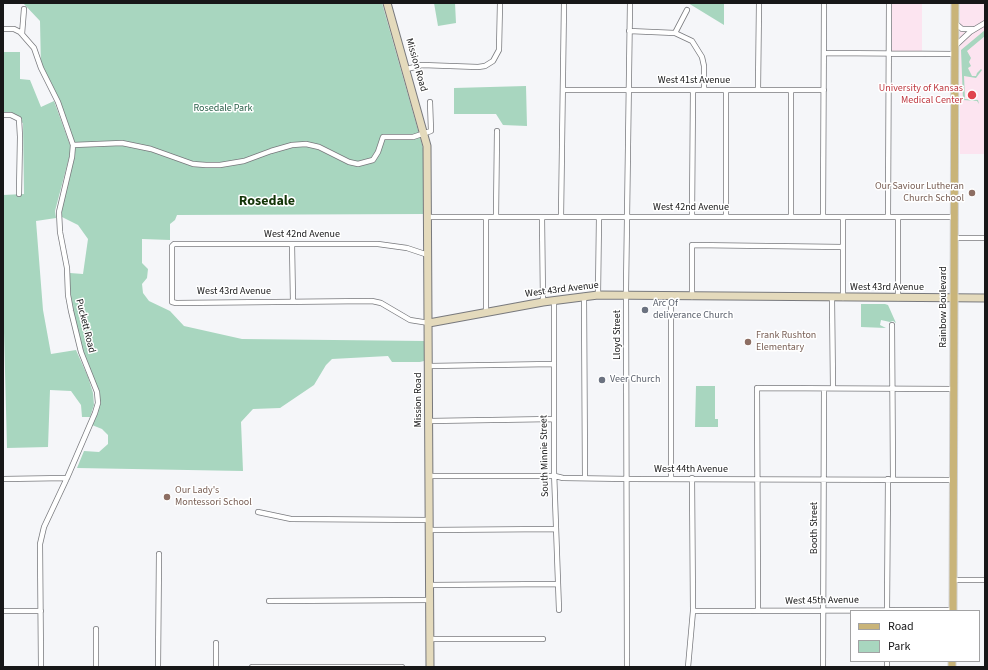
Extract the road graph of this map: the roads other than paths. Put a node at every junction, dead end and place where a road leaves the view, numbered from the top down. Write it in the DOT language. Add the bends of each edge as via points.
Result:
graph roads {
  1 [pos="388,3"];
  2 [pos="500,3"];
  3 [pos="564,3"];
  4 [pos="630,3"];
  5 [pos="759,3"];
  6 [pos="824,3"];
  7 [pos="889,3"];
  8 [pos="955,3"];
  9 [pos="24,9"];
  10 [pos="688,10"];
  11 [pos="985,23"];
  12 [pos="955,24"];
  13 [pos="3,28"];
  14 [pos="977,28"];
  15 [pos="629,31"];
  16 [pos="675,32"];
  17 [pos="22,34"];
  18 [pos="955,46"];
  19 [pos="824,53"];
  20 [pos="889,53"];
  21 [pos="955,54"];
  22 [pos="406,69"];
  23 [pos="704,89"];
  24 [pos="563,90"];
  25 [pos="629,90"];
  26 [pos="693,90"];
  27 [pos="726,90"];
  28 [pos="758,90"];
  29 [pos="791,90"];
  30 [pos="824,90"];
  31 [pos="430,102"];
  32 [pos="3,115"];
  33 [pos="497,130"];
  34 [pos="425,133"];
  35 [pos="73,145"];
  36 [pos="19,194"];
  37 [pos="428,217"];
  38 [pos="486,217"];
  39 [pos="496,217"];
  40 [pos="542,217"];
  41 [pos="561,217"];
  42 [pos="599,217"];
  43 [pos="627,217"];
  44 [pos="692,217"];
  45 [pos="726,217"];
  46 [pos="791,217"];
  47 [pos="888,217"];
  48 [pos="898,217"];
  49 [pos="955,217"];
  50 [pos="823,218"];
  51 [pos="843,218"];
  52 [pos="954,238"];
  53 [pos="985,238"];
  54 [pos="292,244"];
  55 [pos="843,247"];
  56 [pos="428,255"];
  57 [pos="598,295"];
  58 [pos="626,295"];
  59 [pos="584,296"];
  60 [pos="671,296"];
  61 [pos="692,297"];
  62 [pos="832,298"];
  63 [pos="843,298"];
  64 [pos="898,298"];
  65 [pos="954,298"];
  66 [pos="985,298"];
  67 [pos="554,300"];
  68 [pos="172,302"];
  69 [pos="292,302"];
  70 [pos="543,302"];
  71 [pos="486,312"];
  72 [pos="429,322"];
  73 [pos="892,325"];
  74 [pos="554,364"];
  75 [pos="429,366"];
  76 [pos="824,388"];
  77 [pos="833,388"];
  78 [pos="892,388"];
  79 [pos="954,389"];
  80 [pos="554,419"];
  81 [pos="429,421"];
  82 [pos="429,476"];
  83 [pos="554,476"];
  84 [pos="67,478"];
  85 [pos="585,478"];
  86 [pos="692,478"];
  87 [pos="3,479"];
  88 [pos="628,479"];
  89 [pos="671,479"];
  90 [pos="824,479"];
  91 [pos="890,479"];
  92 [pos="757,480"];
  93 [pos="953,480"];
  94 [pos="258,512"];
  95 [pos="429,520"];
  96 [pos="556,529"];
  97 [pos="429,530"];
  98 [pos="159,554"];
  99 [pos="953,580"];
  100 [pos="985,580"];
  101 [pos="558,584"];
  102 [pos="429,585"];
  103 [pos="429,600"];
  104 [pos="269,601"];
  105 [pos="559,610"];
  106 [pos="692,610"];
  107 [pos="758,610"];
  108 [pos="823,610"];
  109 [pos="887,610"];
  110 [pos="952,610"];
  111 [pos="3,611"];
  112 [pos="41,611"];
  113 [pos="96,629"];
  114 [pos="430,639"];
  115 [pos="543,639"];
  116 [pos="216,643"];
  117 [pos="41,667"];
  118 [pos="96,667"];
  119 [pos="158,667"];
  120 [pos="216,667"];
  121 [pos="252,667"];
  122 [pos="402,667"];
  123 [pos="430,667"];
  124 [pos="627,667"];
  125 [pos="688,667"];
  126 [pos="823,667"];
  1 -- 22 [label="main road, Mission Road"];
  2 -- 22 [label="street" via="499,50 495,58 485,66 422,65"];
  3 -- 24 [label="street"];
  4 -- 15 [label="street, Lloyd Street"];
  5 -- 28 [label="street"];
  6 -- 19 [label="street"];
  7 -- 20 [label="street"];
  8 -- 12 [label="main road, Rainbow Boulevard"];
  9 -- 17 [label="street"];
  10 -- 16 [label="street"];
  11 -- 14 [label="street"];
  12 -- 14 [label="street" via="966,30"];
  12 -- 18 [label="main road, Rainbow Boulevard"];
  13 -- 17 [label="street" via="14,29"];
  14 -- 18 [label="street"];
  15 -- 16 [label="street"];
  15 -- 25 [label="street, Lloyd Street"];
  16 -- 23 [label="street" via="687,37 698,49 704,66"];
  17 -- 35 [label="street, Puckett Road" via="34,48 58,102"];
  18 -- 21 [label="main road, Rainbow Boulevard"];
  19 -- 20 [label="street"];
  19 -- 30 [label="street"];
  20 -- 21 [label="street"];
  20 -- 47 [label="street"];
  21 -- 49 [label="main road, Rainbow Boulevard"];
  22 -- 34 [label="main road, Mission Road"];
  23 -- 26 [label="street, West 41st Avenue"];
  23 -- 27 [label="street, West 41st Avenue"];
  24 -- 25 [label="street, West 41st Avenue"];
  24 -- 41 [label="street"];
  25 -- 26 [label="street, West 41st Avenue"];
  25 -- 43 [label="street, Lloyd Street"];
  26 -- 44 [label="street"];
  27 -- 28 [label="street, West 41st Avenue"];
  27 -- 45 [label="street"];
  28 -- 29 [label="street, West 41st Avenue"];
  29 -- 30 [label="street, West 41st Avenue"];
  29 -- 46 [label="street"];
  30 -- 50 [label="street"];
  31 -- 34 [label="street, Mission Road" via="431,129"];
  32 -- 36 [label="street" via="19,119"];
  33 -- 39 [label="street"];
  34 -- 35 [label="street" via="413,137 383,137 373,160 358,164 306,144 292,145 244,161 220,165 192,164 129,144"];
  34 -- 37 [label="main road, Mission Road"];
  35 -- 84 [label="street, Puckett Road" via="59,212 60,232 71,311 81,352 97,392 98,404"];
  37 -- 38 [label="street, West 42nd Avenue"];
  37 -- 56 [label="main road, Mission Road"];
  38 -- 39 [label="street, West 42nd Avenue"];
  38 -- 71 [label="street"];
  39 -- 40 [label="street, West 42nd Avenue"];
  40 -- 41 [label="street, West 42nd Avenue"];
  40 -- 70 [label="street"];
  41 -- 42 [label="street, West 42nd Avenue"];
  42 -- 43 [label="street, West 42nd Avenue"];
  42 -- 57 [label="street"];
  43 -- 44 [label="street, West 42nd Avenue"];
  43 -- 58 [label="street, Lloyd Street"];
  44 -- 45 [label="street, West 42nd Avenue"];
  45 -- 46 [label="street, West 42nd Avenue"];
  46 -- 50 [label="street, West 42nd Avenue"];
  47 -- 48 [label="street, West 42nd Avenue"];
  47 -- 51 [label="street, West 42nd Avenue"];
  48 -- 49 [label="street, West 42nd Avenue"];
  48 -- 64 [label="street"];
  49 -- 52 [label="main road, Rainbow Boulevard"];
  50 -- 51 [label="street, West 42nd Avenue"];
  51 -- 55 [label="street"];
  52 -- 53 [label="street"];
  52 -- 65 [label="main road, Rainbow Boulevard"];
  54 -- 56 [label="street, West 42nd Avenue" via="378,244 407,248"];
  54 -- 68 [label="street, West 42nd Avenue" via="174,244"];
  54 -- 69 [label="street"];
  55 -- 61 [label="street" via="692,245"];
  55 -- 63 [label="street"];
  56 -- 72 [label="main road, Mission Road"];
  57 -- 58 [label="main road, West 43rd Avenue"];
  57 -- 59 [label="main road, West 43rd Avenue"];
  58 -- 60 [label="main road, West 43rd Avenue"];
  58 -- 88 [label="street, Lloyd Street"];
  59 -- 67 [label="main road, West 43rd Avenue"];
  59 -- 85 [label="street"];
  60 -- 61 [label="main road, West 43rd Avenue"];
  60 -- 89 [label="street"];
  61 -- 62 [label="main road, West 43rd Avenue"];
  62 -- 63 [label="main road, West 43rd Avenue"];
  62 -- 77 [label="street"];
  63 -- 64 [label="main road, West 43rd Avenue"];
  64 -- 65 [label="main road, West 43rd Avenue"];
  65 -- 66 [label="main road, West 43rd Avenue"];
  65 -- 79 [label="main road, Rainbow Boulevard"];
  67 -- 70 [label="main road, West 43rd Avenue"];
  67 -- 74 [label="street, South Minnie Street"];
  68 -- 69 [label="street, West 43rd Avenue"];
  69 -- 72 [label="street, West 43rd Avenue" via="372,301 381,303 410,320"];
  70 -- 71 [label="main road, West 43rd Avenue"];
  71 -- 72 [label="main road, West 43rd Avenue"];
  72 -- 75 [label="main road, Mission Road"];
  73 -- 78 [label="street"];
  74 -- 75 [label="street"];
  74 -- 80 [label="street, South Minnie Street"];
  75 -- 81 [label="main road, Mission Road"];
  76 -- 77 [label="street"];
  76 -- 90 [label="street, Booth Street"];
  76 -- 92 [label="street" via="757,388"];
  77 -- 78 [label="street"];
  78 -- 79 [label="street"];
  78 -- 91 [label="street"];
  79 -- 93 [label="main road, Rainbow Boulevard"];
  80 -- 81 [label="street"];
  80 -- 83 [label="street, South Minnie Street"];
  81 -- 82 [label="main road, Mission Road"];
  82 -- 83 [label="street, West 44th Avenue"];
  82 -- 95 [label="main road, Mission Road"];
  83 -- 85 [label="street, West 44th Avenue"];
  83 -- 96 [label="street, South Minnie Street"];
  84 -- 87 [label="street"];
  84 -- 112 [label="street, Puckett Road" via="44,527 40,544"];
  85 -- 88 [label="street, West 44th Avenue"];
  86 -- 89 [label="street, West 44th Avenue"];
  86 -- 92 [label="street, West 44th Avenue"];
  86 -- 106 [label="street"];
  88 -- 89 [label="street, West 44th Avenue"];
  88 -- 124 [label="street, Lloyd Street"];
  90 -- 91 [label="street, West 44th Avenue"];
  90 -- 92 [label="street, West 44th Avenue"];
  90 -- 108 [label="street, Booth Street"];
  91 -- 93 [label="street, West 44th Avenue"];
  91 -- 109 [label="street"];
  92 -- 107 [label="street"];
  93 -- 99 [label="main road, Rainbow Boulevard"];
  94 -- 95 [label="street" via="291,519"];
  95 -- 97 [label="main road, Mission Road"];
  96 -- 97 [label="street"];
  96 -- 101 [label="street, South Minnie Street"];
  97 -- 102 [label="main road, Mission Road"];
  98 -- 119 [label="street"];
  99 -- 100 [label="street"];
  99 -- 110 [label="main road, Rainbow Boulevard"];
  101 -- 102 [label="street"];
  101 -- 105 [label="street, South Minnie Street"];
  102 -- 103 [label="main road, Mission Road"];
  103 -- 104 [label="street"];
  103 -- 114 [label="main road, Mission Road"];
  106 -- 107 [label="street, West 45th Avenue"];
  106 -- 125 [label="street"];
  107 -- 108 [label="street, West 45th Avenue"];
  108 -- 109 [label="street, West 45th Avenue"];
  108 -- 126 [label="street, Booth Street"];
  109 -- 110 [label="street, West 45th Avenue"];
  111 -- 112 [label="street"];
  112 -- 117 [label="street, Puckett Road"];
  113 -- 118 [label="street"];
  114 -- 115 [label="street"];
  114 -- 123 [label="main road, Mission Road"];
  116 -- 120 [label="street"];
  121 -- 122 [label="street"];
}
